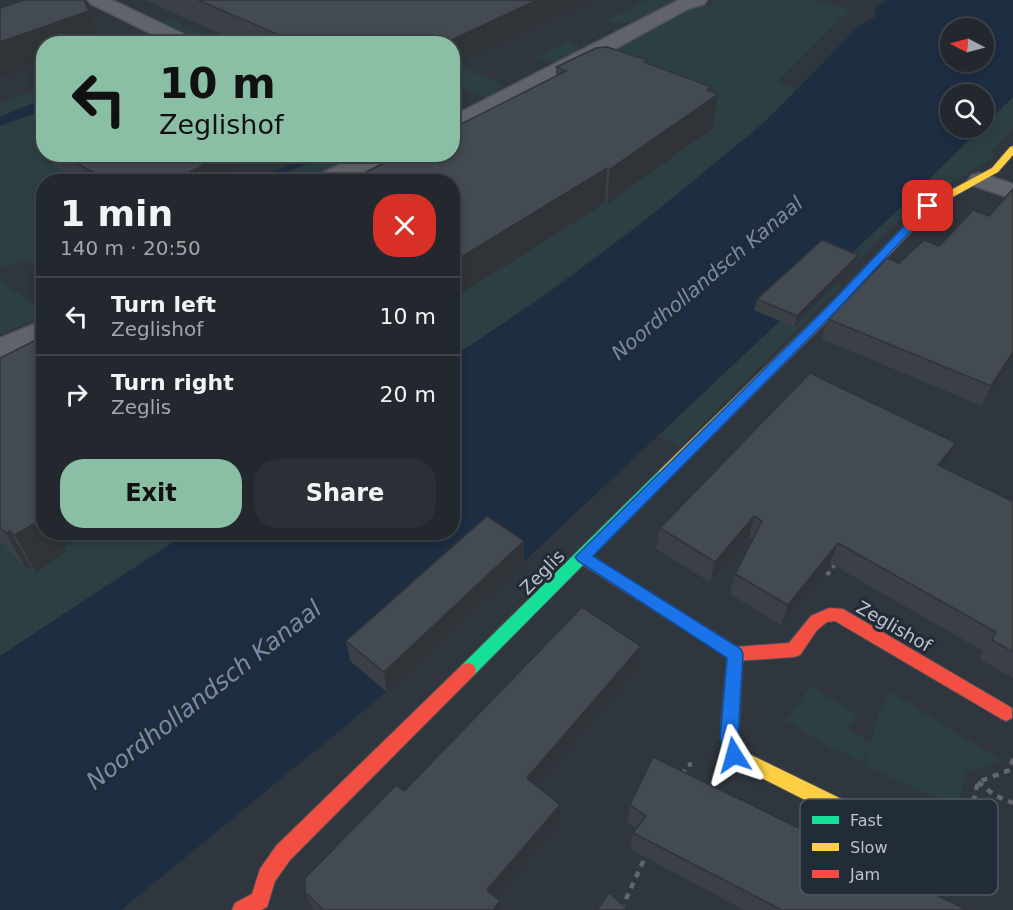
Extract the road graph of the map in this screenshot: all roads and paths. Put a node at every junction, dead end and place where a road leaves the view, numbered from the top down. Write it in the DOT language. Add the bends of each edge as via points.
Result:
graph roads {
  1 [pos="97,0"];
  2 [pos="698,0"];
  3 [pos="172,36"];
  4 [pos="460,121"];
  5 [pos="1013,149"];
  6 [pos="365,162"];
  7 [pos="339,174"];
  8 [pos="980,180"];
  9 [pos="1013,192"];
  10 [pos="36,333"];
  11 [pos="0,349"];
  12 [pos="583,557"];
  13 [pos="838,560"];
  14 [pos="826,612"];
  15 [pos="735,654"];
  16 [pos="1006,713"];
  17 [pos="734,755"];
  18 [pos="978,782"];
  19 [pos="677,786"];
  20 [pos="822,799"];
  21 [pos="1013,803"];
  22 [pos="649,848"];
  23 [pos="256,907"];
  24 [pos="621,910"];
  1 -- 3 [label="street"];
  2 -- 4 [label="street"];
  5 -- 8 [label="street, Zeglis"];
  6 -- 7 [label="street"];
  8 -- 9 [label="street"];
  8 -- 12 [label="street, Zeglis" via="928,206 831,310"];
  10 -- 11 [label="street"];
  12 -- 15 [label="street"];
  12 -- 23 [label="street, Zeglis" via="283,853 267,876"];
  13 -- 14 [label="path" via="818,587"];
  14 -- 15 [label="street, Zeglishof" via="818,615 794,650"];
  14 -- 16 [label="street, Zeglishof" via="837,614"];
  15 -- 17 [label="street" via="729,739"];
  17 -- 19 [label="path" via="687,765"];
  17 -- 20 [label="street"];
  18 -- 21 [label="path"];
  22 -- 24 [label="path"];
}
